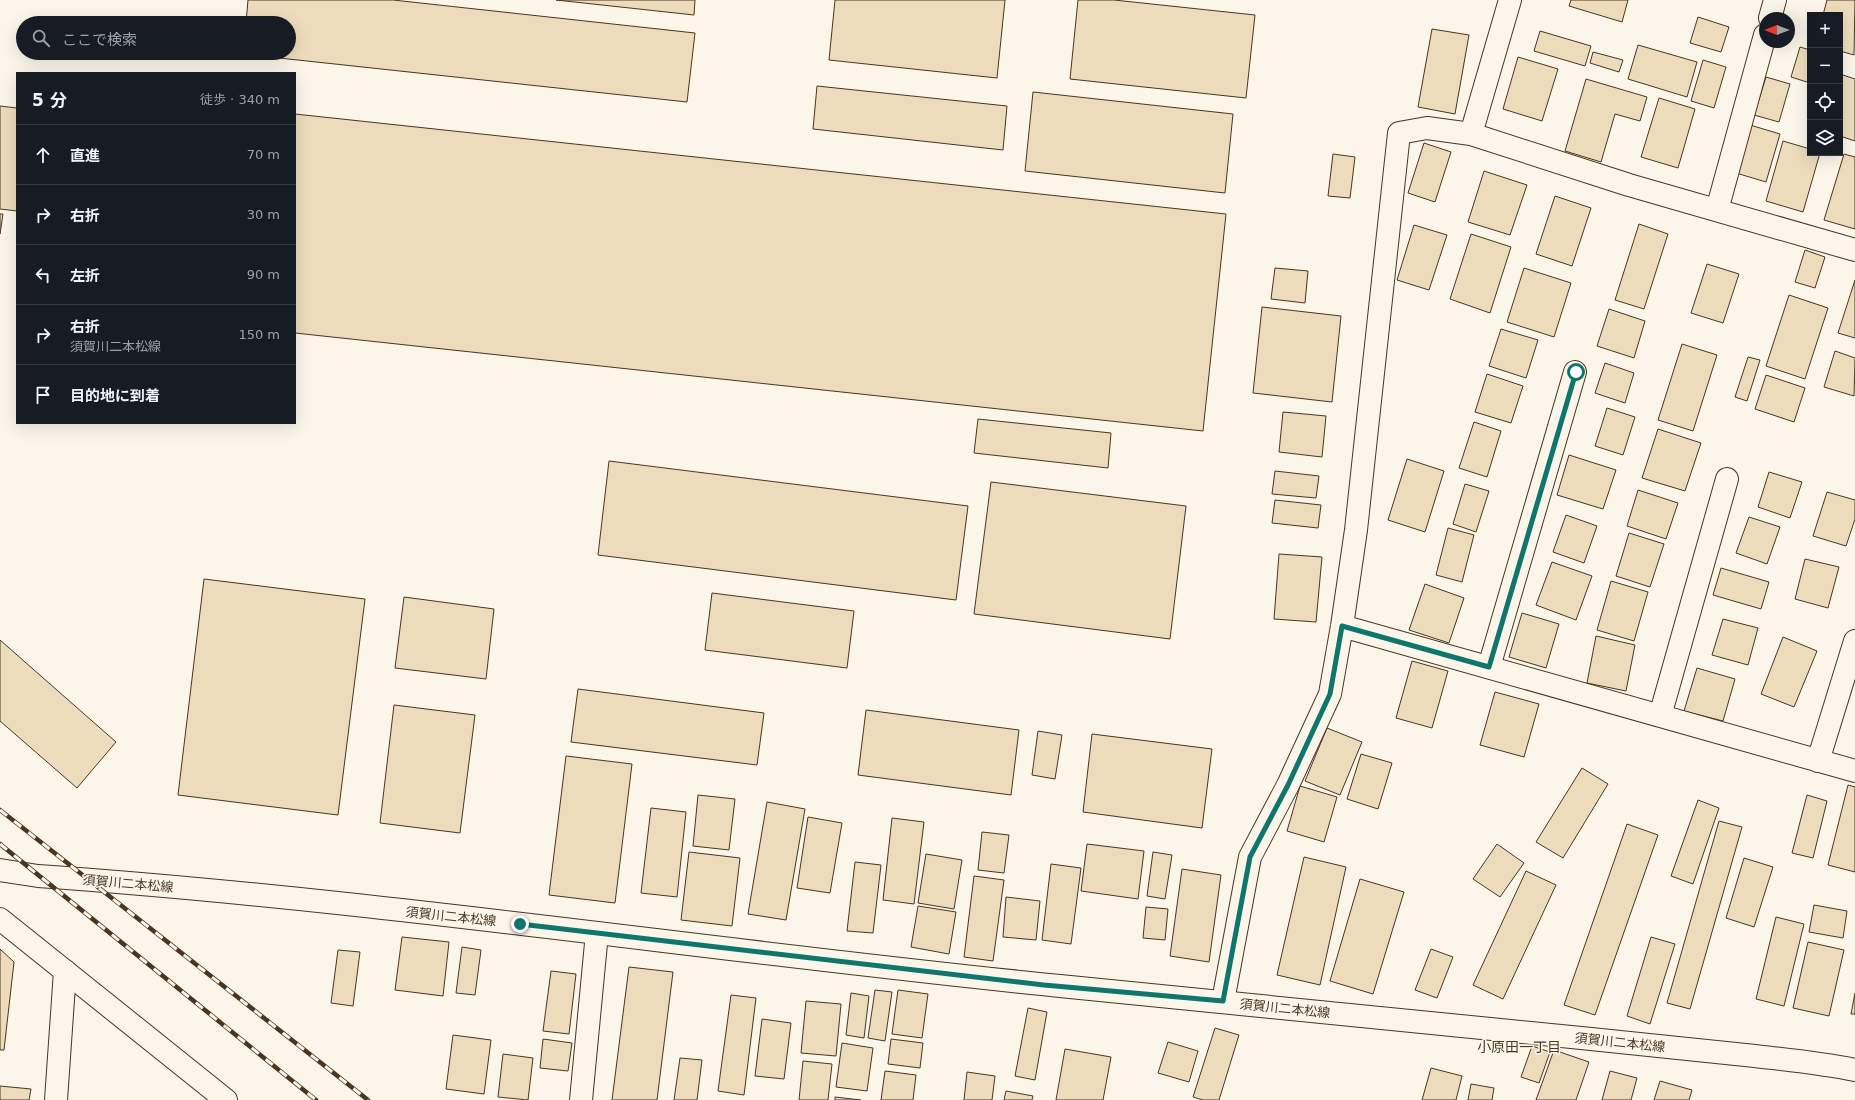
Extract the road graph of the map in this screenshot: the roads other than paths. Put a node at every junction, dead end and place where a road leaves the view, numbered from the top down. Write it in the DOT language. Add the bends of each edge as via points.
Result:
graph roads {
  1 [pos="1510,0"];
  2 [pos="1775,0"];
  3 [pos="1772,12"];
  4 [pos="1761,48"];
  5 [pos="1471,134"];
  6 [pos="1717,210"];
  7 [pos="1855,250"];
  8 [pos="1576,372"];
  9 [pos="1726,479"];
  10 [pos="1342,626"];
  11 [pos="1855,641"];
  12 [pos="1489,667"];
  13 [pos="1660,716"];
  14 [pos="1818,761"];
  15 [pos="1855,772"];
  16 [pos="0,870"];
  17 [pos="0,918"];
  18 [pos="597,932"];
  19 [pos="65,971"];
  20 [pos="1223,1001"];
  21 [pos="1855,1070"];
  22 [pos="56,1100"];
  23 [pos="226,1100"];
  24 [pos="581,1100"];
  1 -- 5 [label="street"];
  2 -- 3 [label="street"];
  4 -- 6 [label="street"];
  5 -- 6 [label="street" via="1629,185"];
  5 -- 10 [label="street" via="1428,128 1399,132 1357,522"];
  6 -- 7 [label="street"];
  8 -- 12 [label="street"];
  9 -- 13 [label="street"];
  10 -- 12 [label="street"];
  10 -- 20 [label="street" via="1330,694 1288,785 1250,857"];
  11 -- 14 [label="street"];
  12 -- 13 [label="street"];
  13 -- 14 [label="street"];
  14 -- 15 [label="street"];
  16 -- 18 [label="street, 須賀川二本松線" via="38,876 267,895"];
  17 -- 19 [label="street"];
  18 -- 20 [label="street, 須賀川二本松線" via="1044,985"];
  18 -- 24 [label="street"];
  19 -- 22 [label="street"];
  19 -- 23 [label="street"];
  20 -- 21 [label="street, 須賀川二本松線" via="1307,1012 1390,1018 1828,1064"];
}
